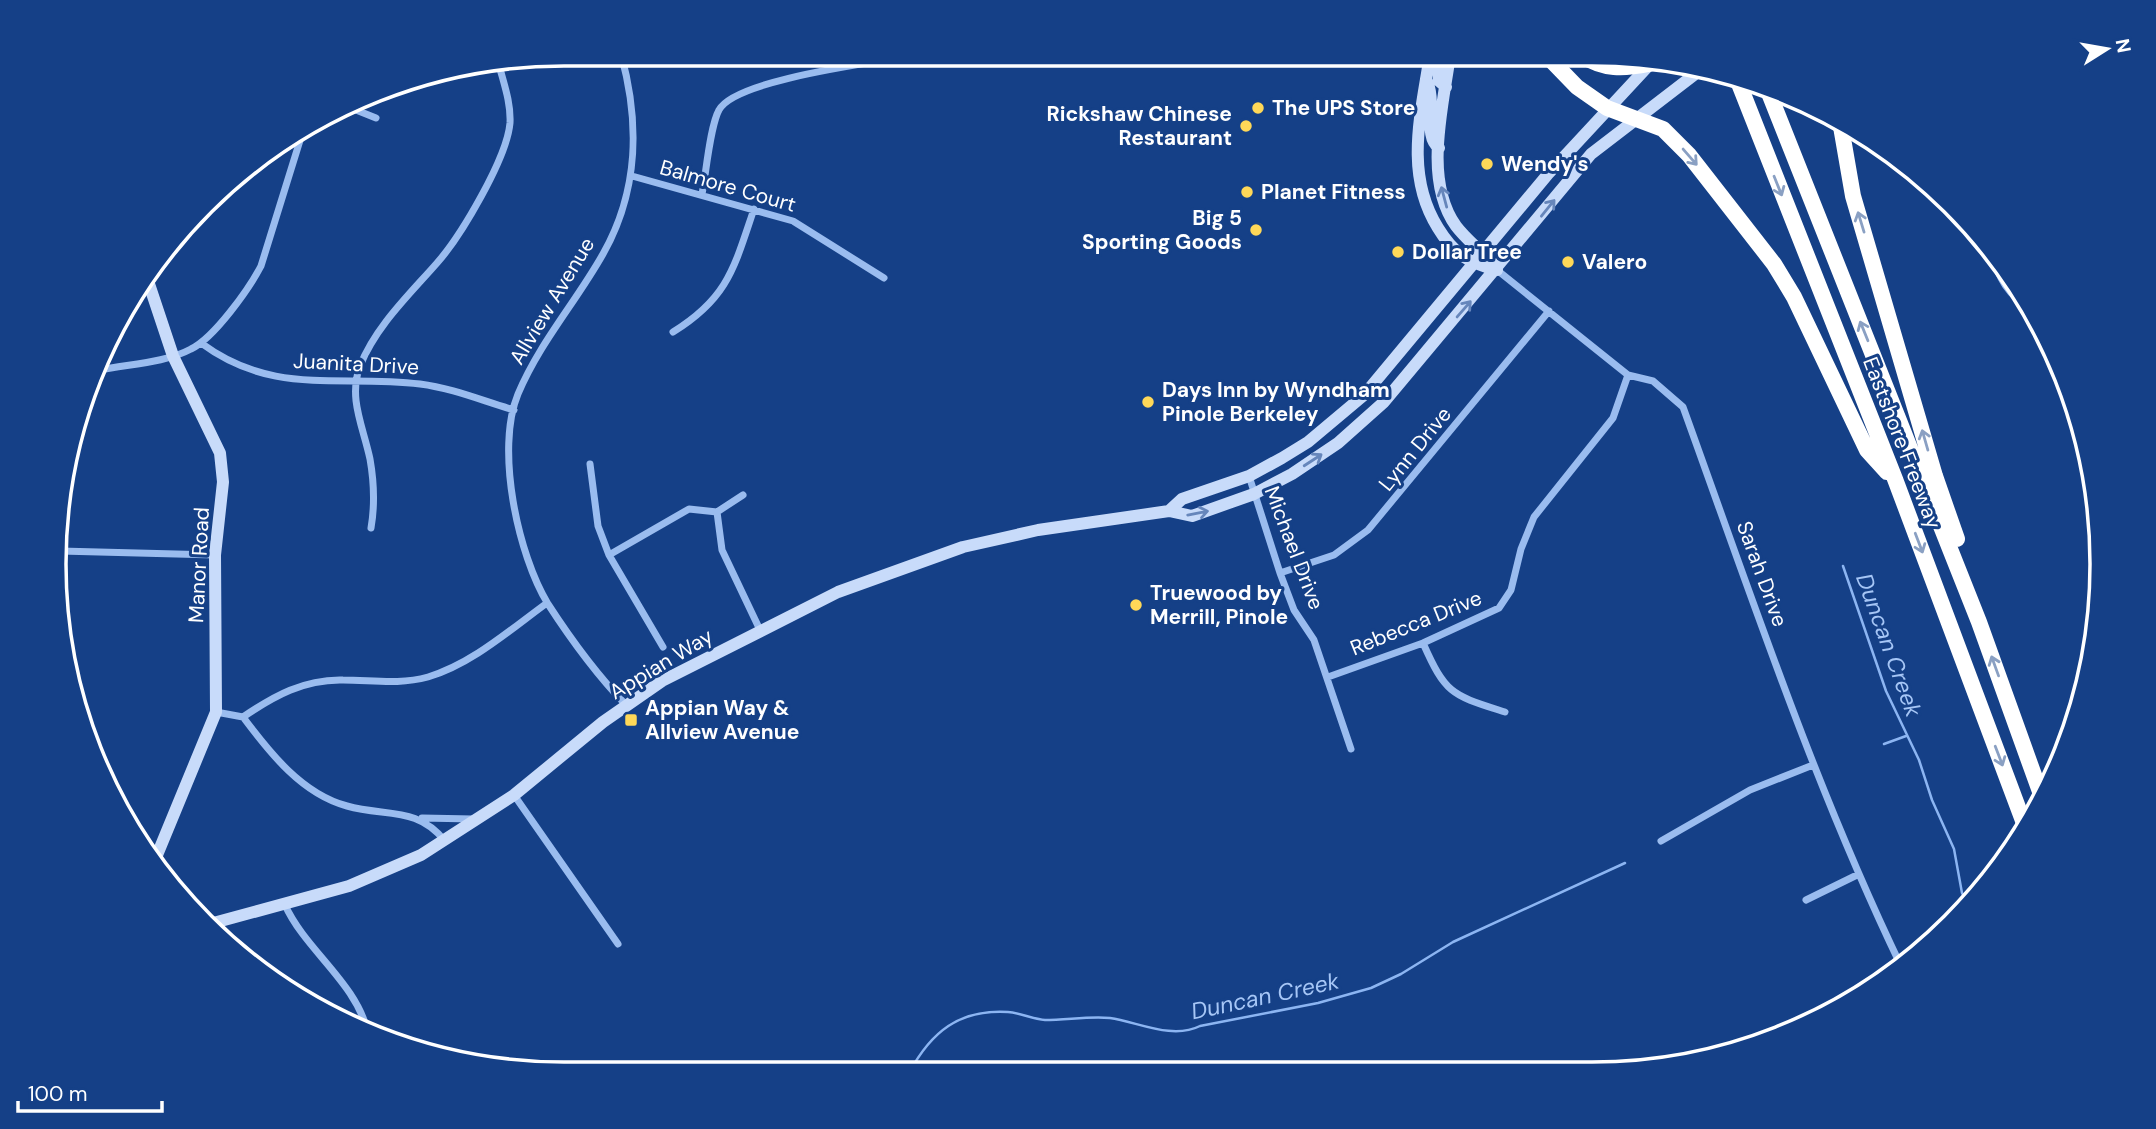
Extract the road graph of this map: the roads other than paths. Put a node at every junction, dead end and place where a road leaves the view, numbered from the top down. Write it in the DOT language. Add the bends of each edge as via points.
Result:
graph roads {
  1 [pos="624,66"];
  2 [pos="856,66"];
  3 [pos="1428,66"];
  4 [pos="1438,66"];
  5 [pos="1449,66"];
  6 [pos="1557,66"];
  7 [pos="1602,67"];
  8 [pos="1626,68"];
  9 [pos="1644,70"];
  10 [pos="500,71"];
  11 [pos="1693,77"];
  12 [pos="1426,79"];
  13 [pos="1730,86"];
  14 [pos="1446,87"];
  15 [pos="1741,90"];
  16 [pos="1772,100"];
  17 [pos="1607,108"];
  18 [pos="359,111"];
  19 [pos="376,118"];
  20 [pos="1636,118"];
  21 [pos="1842,134"];
  22 [pos="299,143"];
  23 [pos="1762,147"];
  24 [pos="1439,148"];
  25 [pos="632,176"];
  26 [pos="702,194"];
  27 [pos="754,209"];
  28 [pos="1483,251"];
  29 [pos="1472,264"];
  30 [pos="1497,270"];
  31 [pos="884,278"];
  32 [pos="150,288"];
  33 [pos="1549,311"];
  34 [pos="673,332"];
  35 [pos="201,343"];
  36 [pos="173,356"];
  37 [pos="106,369"];
  38 [pos="1628,375"];
  39 [pos="354,383"];
  40 [pos="514,410"];
  41 [pos="590,464"];
  42 [pos="1248,476"];
  43 [pos="1895,479"];
  44 [pos="1254,494"];
  45 [pos="743,495"];
  46 [pos="1169,510"];
  47 [pos="717,512"];
  48 [pos="371,528"];
  49 [pos="67,551"];
  50 [pos="215,555"];
  51 [pos="609,555"];
  52 [pos="1280,573"];
  53 [pos="547,603"];
  54 [pos="1979,622"];
  55 [pos="760,630"];
  56 [pos="1423,643"];
  57 [pos="663,647"];
  58 [pos="1328,677"];
  59 [pos="626,705"];
  60 [pos="216,712"];
  61 [pos="1505,712"];
  62 [pos="243,717"];
  63 [pos="1351,749"];
  64 [pos="1813,765"];
  65 [pos="2038,785"];
  66 [pos="514,795"];
  67 [pos="2021,816"];
  68 [pos="416,818"];
  69 [pos="477,819"];
  70 [pos="445,841"];
  71 [pos="1661,842"];
  72 [pos="158,852"];
  73 [pos="1857,875"];
  74 [pos="1806,900"];
  75 [pos="285,905"];
  76 [pos="218,922"];
  77 [pos="618,944"];
  78 [pos="1897,958"];
  79 [pos="363,1020"];
  1 -- 25 [label="street, Allview Avenue" via="632,93"];
  2 -- 26 [label="street" via="732,96 719,110"];
  3 -- 12 [label="main road"];
  4 -- 14 [label="main road" via="1439,81"];
  5 -- 14 [label="main road"];
  6 -- 17 [label="highway"];
  7 -- 8 [label="highway"];
  9 -- 17 [label="main road, Appian Way"];
  10 -- 39 [label="street" via="510,125 500,160 451,244 370,344"];
  11 -- 20 [label="main road, Appian Way"];
  12 -- 24 [label="main road" via="1433,96 1430,131"];
  12 -- 29 [label="main road" via="1416,146 1422,198 1443,236"];
  13 -- 23 [label="highway"];
  14 -- 24 [label="main road"];
  15 -- 23 [label="highway, Eastshore Freeway"];
  54 -- 16 [label="highway, Eastshore Freeway, one-way"];
  17 -- 20 [label="highway"];
  17 -- 28 [label="main road, Appian Way"];
  18 -- 19 [label="street"];
  30 -- 20 [label="main road, Appian Way, one-way" via="1591,153"];
  20 -- 43 [label="highway, one-way" via="1663,129 1689,155 1774,264 1867,450"];
  54 -- 21 [label="highway, one-way" via="1976,589 1935,476 1853,196"];
  22 -- 35 [label="street" via="261,266 253,282"];
  23 -- 43 [label="highway, Eastshore Freeway, one-way"];
  28 -- 24 [label="main road, one-way" via="1457,227 1448,210 1438,169"];
  25 -- 26 [label="street, Balmore Court"];
  25 -- 40 [label="street, Allview Avenue" via="603,254 538,351"];
  26 -- 27 [label="street, Balmore Court"];
  27 -- 31 [label="street, Balmore Court" via="793,220"];
  27 -- 34 [label="street" via="735,266 715,299"];
  28 -- 29 [label="main road, Appian Way"];
  28 -- 30 [label="main road"];
  29 -- 30 [label="main road"];
  29 -- 42 [label="main road, Appian Way" via="1364,395 1308,442"];
  30 -- 33 [label="street, Sarah Drive"];
  44 -- 30 [label="main road, Appian Way, one-way" via="1318,457 1384,402"];
  32 -- 36 [label="main road, Manor Road"];
  33 -- 38 [label="street, Sarah Drive"];
  33 -- 52 [label="street, Lynn Drive" via="1368,530 1334,555"];
  35 -- 36 [label="street"];
  35 -- 39 [label="street, Juanita Drive" via="221,358 279,378"];
  36 -- 37 [label="street"];
  36 -- 50 [label="main road, Manor Road" via="220,453 223,482"];
  38 -- 56 [label="street, Rebecca Drive" via="1613,418 1534,517 1511,590 1499,608"];
  38 -- 64 [label="street, Sarah Drive" via="1653,381 1683,407"];
  39 -- 40 [label="street, Juanita Drive" via="422,384"];
  39 -- 48 [label="street" via="370,459"];
  40 -- 53 [label="street, Allview Avenue" via="510,446 516,513"];
  41 -- 51 [label="street" via="598,526"];
  42 -- 44 [label="street, Michael Drive"];
  42 -- 46 [label="main road, Appian Way" via="1182,499"];
  43 -- 67 [label="highway, Eastshore Freeway, one-way"];
  46 -- 44 [label="main road, Appian Way, one-way" via="1192,516"];
  44 -- 52 [label="street, Michael Drive"];
  45 -- 47 [label="street"];
  46 -- 55 [label="main road, Appian Way" via="963,547 838,592"];
  47 -- 51 [label="street" via="689,509"];
  47 -- 55 [label="street" via="722,550"];
  49 -- 50 [label="street"];
  50 -- 60 [label="main road, Manor Road"];
  51 -- 57 [label="street"];
  52 -- 58 [label="street, Michael Drive"];
  53 -- 59 [label="street, Allview Avenue"];
  53 -- 62 [label="street" via="460,664 428,677 388,684 341,680 309,684 278,694"];
  65 -- 54 [label="highway, Eastshore Freeway, one-way"];
  55 -- 59 [label="main road, Appian Way"];
  56 -- 58 [label="street, Rebecca Drive"];
  56 -- 61 [label="street" via="1439,679 1457,697"];
  58 -- 63 [label="street, Michael Drive"];
  59 -- 66 [label="main road, Appian Way"];
  60 -- 62 [label="street"];
  60 -- 72 [label="main road, Manor Road"];
  62 -- 68 [label="street" via="272,755 308,787 345,806"];
  64 -- 71 [label="street" via="1750,789"];
  64 -- 73 [label="street, Sarah Drive"];
  66 -- 69 [label="main road, Appian Way"];
  66 -- 77 [label="street"];
  68 -- 69 [label="street"];
  68 -- 70 [label="street" via="432,825"];
  69 -- 70 [label="main road, Appian Way"];
  70 -- 75 [label="main road, Appian Way" via="349,886"];
  73 -- 74 [label="street"];
  73 -- 78 [label="street, Sarah Drive"];
  75 -- 76 [label="main road, Appian Way"];
  75 -- 79 [label="street" via="297,928 355,1000"];
}
